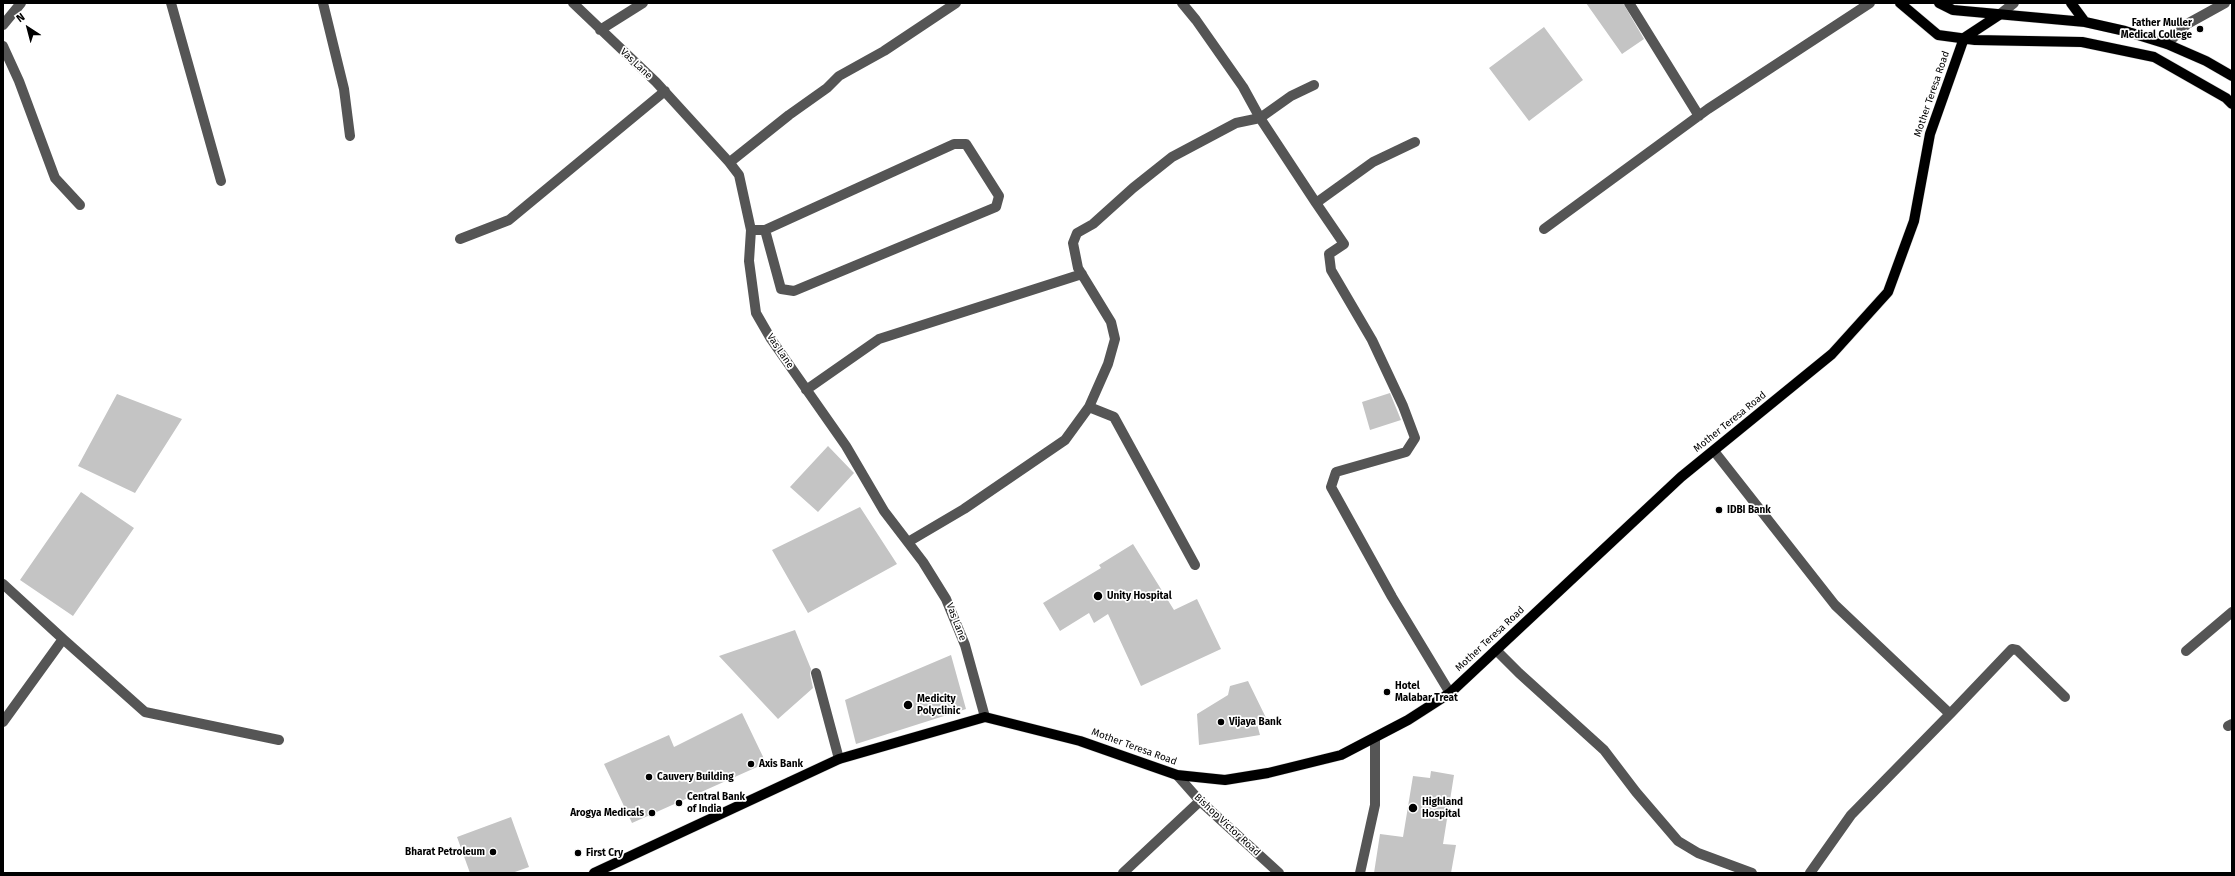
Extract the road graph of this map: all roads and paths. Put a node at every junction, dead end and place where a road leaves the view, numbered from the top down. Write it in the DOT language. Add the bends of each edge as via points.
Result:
graph roads {
  1 [pos="21,3"];
  2 [pos="171,3"];
  3 [pos="323,3"];
  4 [pos="573,3"];
  5 [pos="643,3"];
  6 [pos="956,3"];
  7 [pos="1182,3"];
  8 [pos="1629,3"];
  9 [pos="1870,3"];
  10 [pos="1900,3"];
  11 [pos="1939,3"];
  12 [pos="2014,3"];
  13 [pos="2071,3"];
  14 [pos="2225,3"];
  15 [pos="1999,15"];
  16 [pos="2085,22"];
  17 [pos="3,25"];
  18 [pos="600,30"];
  19 [pos="1964,38"];
  20 [pos="2167,44"];
  21 [pos="3,46"];
  22 [pos="2232,76"];
  23 [pos="1314,85"];
  24 [pos="665,91"];
  25 [pos="2232,104"];
  26 [pos="1699,116"];
  27 [pos="1260,118"];
  28 [pos="350,136"];
  29 [pos="1415,142"];
  30 [pos="730,162"];
  31 [pos="222,181"];
  32 [pos="1316,203"];
  33 [pos="80,205"];
  34 [pos="751,230"];
  35 [pos="765,230"];
  36 [pos="1544,230"];
  37 [pos="460,239"];
  38 [pos="1082,274"];
  39 [pos="806,390"];
  40 [pos="1089,407"];
  41 [pos="1714,451"];
  42 [pos="908,542"];
  43 [pos="1195,565"];
  44 [pos="3,584"];
  45 [pos="2232,612"];
  46 [pos="63,639"];
  47 [pos="1496,650"];
  48 [pos="2186,651"];
  49 [pos="816,673"];
  50 [pos="1450,693"];
  51 [pos="2065,697"];
  52 [pos="1950,714"];
  53 [pos="985,717"];
  54 [pos="3,722"];
  55 [pos="1374,738"];
  56 [pos="279,740"];
  57 [pos="839,759"];
  58 [pos="1177,775"];
  59 [pos="1200,801"];
  60 [pos="594,873"];
  61 [pos="1123,873"];
  62 [pos="1279,873"];
  63 [pos="1360,873"];
  64 [pos="1752,873"];
  65 [pos="1810,873"];
  1 -- 17 [label="street"];
  2 -- 31 [label="street"];
  3 -- 28 [label="street" via="344,89"];
  4 -- 18 [label="street, Vas Lane"];
  5 -- 18 [label="street"];
  6 -- 30 [label="street" via="884,51 839,76"];
  7 -- 27 [label="street" via="1243,87"];
  8 -- 26 [label="street"];
  9 -- 26 [label="street"];
  10 -- 19 [label="main road" via="1938,35"];
  11 -- 15 [label="main road" via="1953,10"];
  12 -- 15 [label="street"];
  13 -- 16 [label="main road"];
  14 -- 20 [label="street" via="2187,24"];
  15 -- 16 [label="main road"];
  15 -- 19 [label="main road"];
  16 -- 20 [label="main road"];
  18 -- 24 [label="street, Vas Lane"];
  19 -- 25 [label="main road" via="2082,42 2154,57 2226,98"];
  19 -- 41 [label="main road, Mother Teresa Road" via="1930,134 1914,221 1888,292 1832,354"];
  20 -- 22 [label="main road"];
  21 -- 33 [label="street" via="55,178"];
  23 -- 27 [label="street" via="1291,96"];
  24 -- 30 [label="street, Vas Lane"];
  24 -- 37 [label="street" via="509,220"];
  26 -- 36 [label="street"];
  27 -- 32 [label="street"];
  27 -- 38 [label="street" via="1236,123 1172,157 1093,224 1077,233 1073,243 1074,252"];
  29 -- 32 [label="street" via="1373,162"];
  30 -- 34 [label="street, Vas Lane" via="739,175"];
  32 -- 50 [label="street" via="1344,244 1329,254 1331,270 1372,340 1415,438 1406,452 1336,472 1331,487 1392,597"];
  34 -- 35 [label="street"];
  34 -- 39 [label="street, Vas Lane" via="749,261 756,313 770,339"];
  35 -- 35 [label="street" via="954,144 966,144 999,196 996,207 794,291 781,289"];
  38 -- 39 [label="street" via="879,339"];
  38 -- 40 [label="street" via="1111,322 1115,339 1108,364"];
  39 -- 42 [label="street, Vas Lane" via="846,446 884,511"];
  40 -- 42 [label="street" via="1065,440 964,509"];
  40 -- 43 [label="street" via="1114,418"];
  41 -- 47 [label="main road, Mother Teresa Road" via="1681,477"];
  41 -- 52 [label="street" via="1835,605"];
  42 -- 53 [label="street, Vas Lane" via="946,598 964,645"];
  44 -- 46 [label="street"];
  45 -- 48 [label="street"];
  46 -- 54 [label="street"];
  46 -- 56 [label="street" via="146,712"];
  47 -- 50 [label="main road, Mother Teresa Road"];
  47 -- 64 [label="street" via="1604,750 1678,841 1698,853"];
  49 -- 57 [label="street"];
  50 -- 55 [label="main road, Mother Teresa Road"];
  51 -- 52 [label="street" via="2017,650 2012,649"];
  52 -- 65 [label="street" via="1852,815"];
  53 -- 57 [label="main road, Mother Teresa Road"];
  53 -- 58 [label="main road, Mother Teresa Road" via="1080,740"];
  55 -- 58 [label="main road, Mother Teresa Road" via="1341,755 1268,773 1225,780"];
  55 -- 63 [label="street" via="1375,805"];
  57 -- 60 [label="main road, Mother Teresa Road"];
  58 -- 59 [label="street, Bishop Victor Road"];
  59 -- 61 [label="street"];
  59 -- 62 [label="street, Bishop Victor Road"];
}
